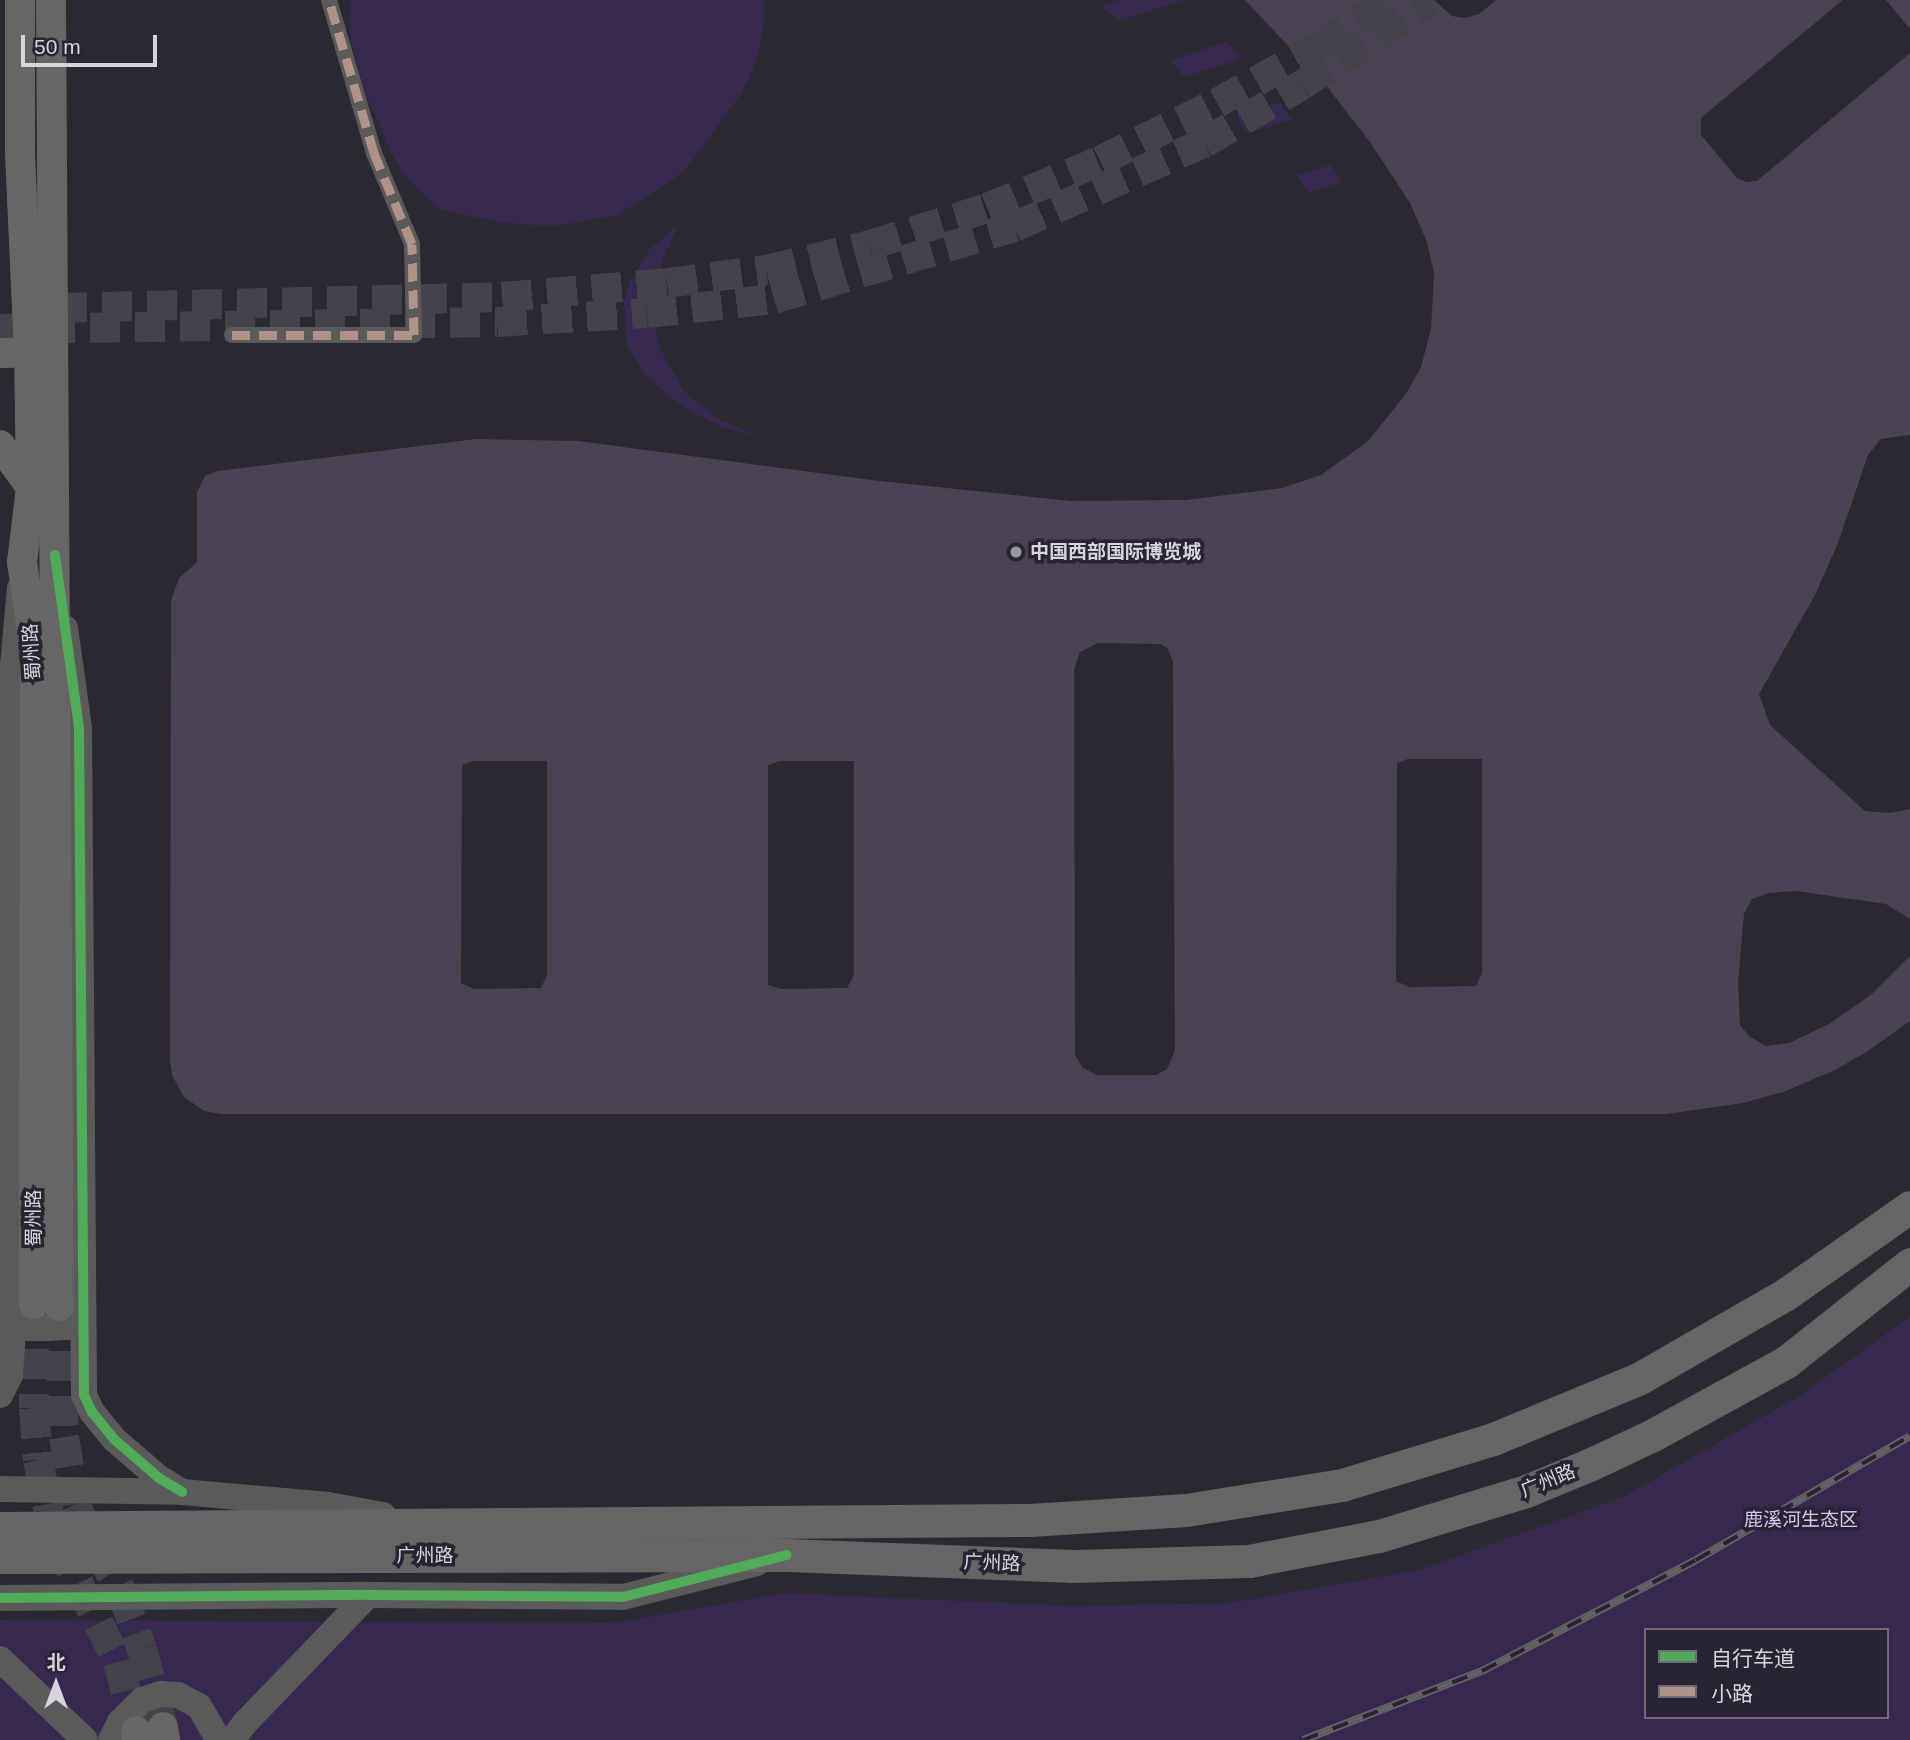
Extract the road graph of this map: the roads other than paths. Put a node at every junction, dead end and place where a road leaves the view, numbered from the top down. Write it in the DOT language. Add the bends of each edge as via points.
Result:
graph roads {
  1 [pos="20,0"];
  2 [pos="51,0"];
  3 [pos="329,0"];
  4 [pos="20,154"];
  5 [pos="0,195"];
  6 [pos="26,283"];
  7 [pos="232,335"];
  8 [pos="27,353"];
  9 [pos="0,445"];
  10 [pos="31,487"];
  11 [pos="1910,1207"];
  12 [pos="1910,1264"];
  13 [pos="47,1313"];
  14 [pos="0,1395"];
  15 [pos="0,1489"];
  16 [pos="182,1492"];
  17 [pos="440,1525"];
  18 [pos="0,1528"];
  19 [pos="787,1555"];
  20 [pos="0,1557"];
  21 [pos="368,1595"];
  22 [pos="0,1598"];
  23 [pos="0,1659"];
  24 [pos="142,1736"];
  25 [pos="85,1740"];
  26 [pos="219,1740"];
  27 [pos="232,1740"];
  1 -- 4 [label="main road, 蜀州路"];
  2 -- 6 [label="main road, 蜀州路"];
  3 -- 7 [label="street" via="374,153 412,244 414,335"];
  4 -- 5 [label="main road"];
  4 -- 6 [label="main road, 蜀州路"];
  6 -- 8 [label="main road, 蜀州路"];
  8 -- 10 [label="main road, 蜀州路"];
  8 -- 13 [label="main road, 蜀州路" via="55,555"];
  9 -- 10 [label="main road"];
  10 -- 13 [label="main road, 蜀州路" via="22,562 35,651"];
  11 -- 17 [label="main road, 广州路" via="1786,1294 1640,1378 1493,1439 1342,1485 1186,1510 1030,1520"];
  12 -- 19 [label="main road, 广州路" via="1786,1362 1651,1436 1526,1491 1379,1536 1249,1560 1175,1564 1074,1566"];
  13 -- 14 [label="street"];
  13 -- 16 [label="street" via="92,1412 115,1440"];
  15 -- 16 [label="street"];
  16 -- 17 [label="street" via="328,1505"];
  17 -- 18 [label="main road, 广州路"];
  19 -- 20 [label="main road, 广州路"];
  19 -- 21 [label="street" via="623,1597"];
  21 -- 22 [label="street"];
  21 -- 27 [label="street"];
  23 -- 25 [label="street"];
  24 -- 26 [label="street" via="120,1722 142,1700 161,1694 178,1695 199,1706"];
}
